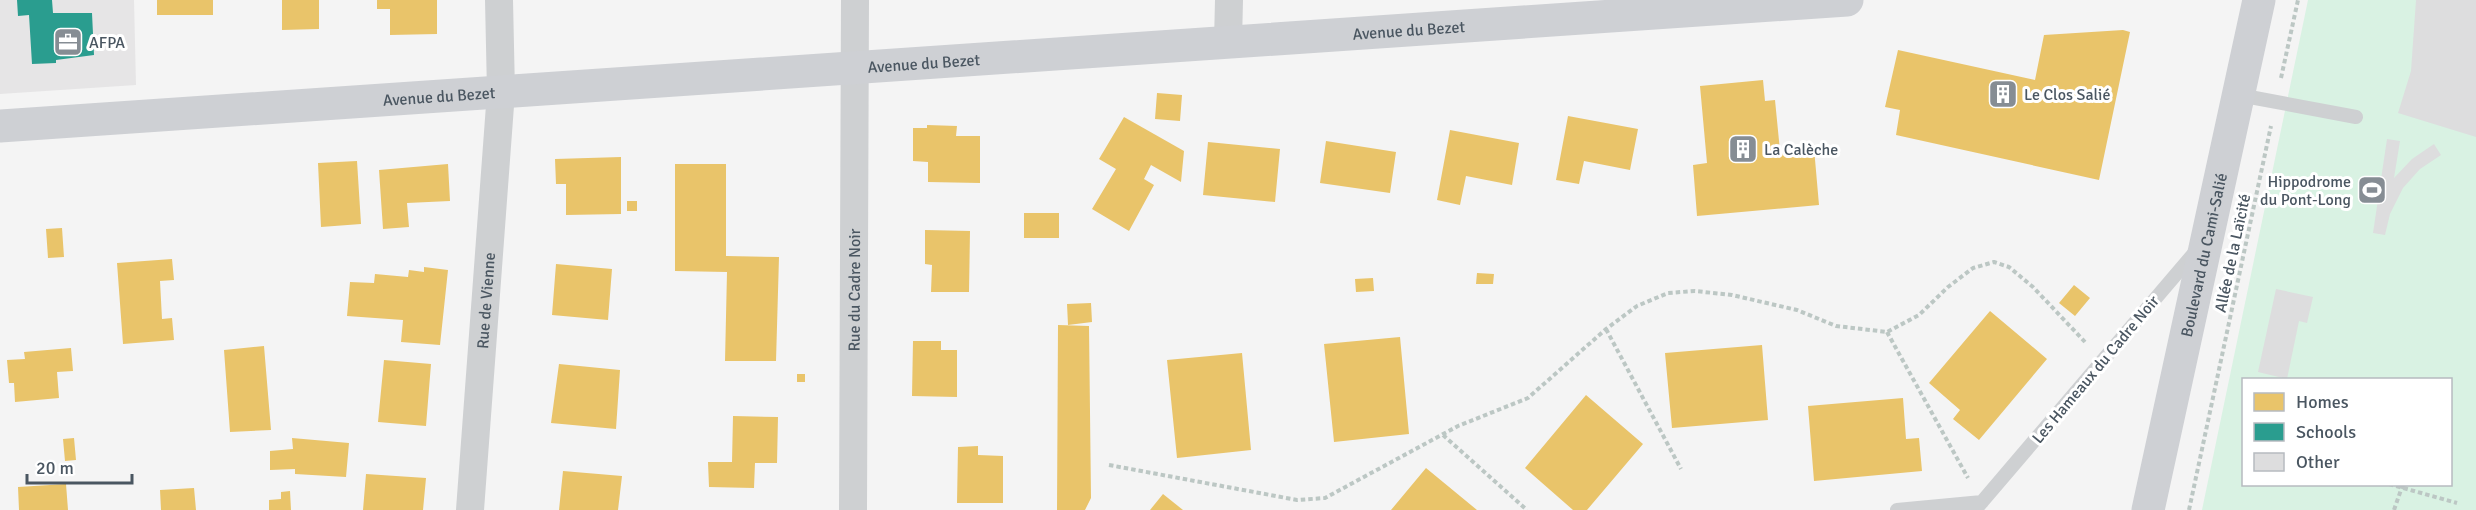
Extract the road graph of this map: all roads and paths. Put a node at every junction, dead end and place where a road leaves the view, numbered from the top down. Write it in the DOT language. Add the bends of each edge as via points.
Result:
graph roads {
  1 [pos="499,0"];
  2 [pos="855,0"];
  3 [pos="1229,0"];
  4 [pos="1847,0"];
  5 [pos="2259,0"];
  6 [pos="2298,0"];
  7 [pos="1228,42"];
  8 [pos="854,68"];
  9 [pos="501,92"];
  10 [pos="2239,95"];
  11 [pos="2276,102"];
  12 [pos="2356,117"];
  13 [pos="0,126"];
  14 [pos="2208,237"];
  15 [pos="1606,329"];
  16 [pos="1887,332"];
  17 [pos="2102,361"];
  18 [pos="1443,435"];
  19 [pos="1109,465"];
  20 [pos="1681,469"];
  21 [pos="2403,486"];
  22 [pos="2457,503"];
  23 [pos="1978,506"];
  24 [pos="470,510"];
  25 [pos="853,510"];
  26 [pos="1527,510"];
  27 [pos="1897,510"];
  28 [pos="2148,510"];
  29 [pos="2189,510"];
  30 [pos="2394,510"];
  1 -- 9 [label="street, Rue de Vienne"];
  2 -- 8 [label="street, Rue du Cadre Noir"];
  3 -- 7 [label="street"];
  4 -- 7 [label="street, Avenue du Bezet"];
  5 -- 10 [label="street, Boulevard du Cami-Salié"];
  6 -- 11 [label="path, Allée de la Laïcité"];
  7 -- 8 [label="street, Avenue du Bezet"];
  8 -- 9 [label="street, Avenue du Bezet"];
  8 -- 25 [label="street, Rue du Cadre Noir"];
  9 -- 13 [label="street, Avenue du Bezet"];
  9 -- 24 [label="street, Rue de Vienne"];
  10 -- 11 [label="lane"];
  10 -- 14 [label="street, Boulevard du Cami-Salié"];
  11 -- 12 [label="lane"];
  11 -- 29 [label="path, Allée de la Laïcité"];
  14 -- 17 [label="lane, Les Hameaux du Cadre Noir"];
  14 -- 28 [label="street, Boulevard du Cami-Salié"];
  15 -- 16 [label="path" via="1637,306 1668,293 1695,291 1797,310 1836,326"];
  15 -- 18 [label="path" via="1528,398"];
  15 -- 20 [label="path"];
  16 -- 17 [label="path" via="1919,315 1973,268 1994,262 2009,267 2033,287"];
  16 -- 23 [label="path"];
  17 -- 23 [label="lane, Les Hameaux du Cadre Noir"];
  18 -- 19 [label="path" via="1325,498 1297,500"];
  18 -- 26 [label="path"];
  21 -- 22 [label="path"];
  21 -- 30 [label="path"];
  23 -- 27 [label="lane"];
}
